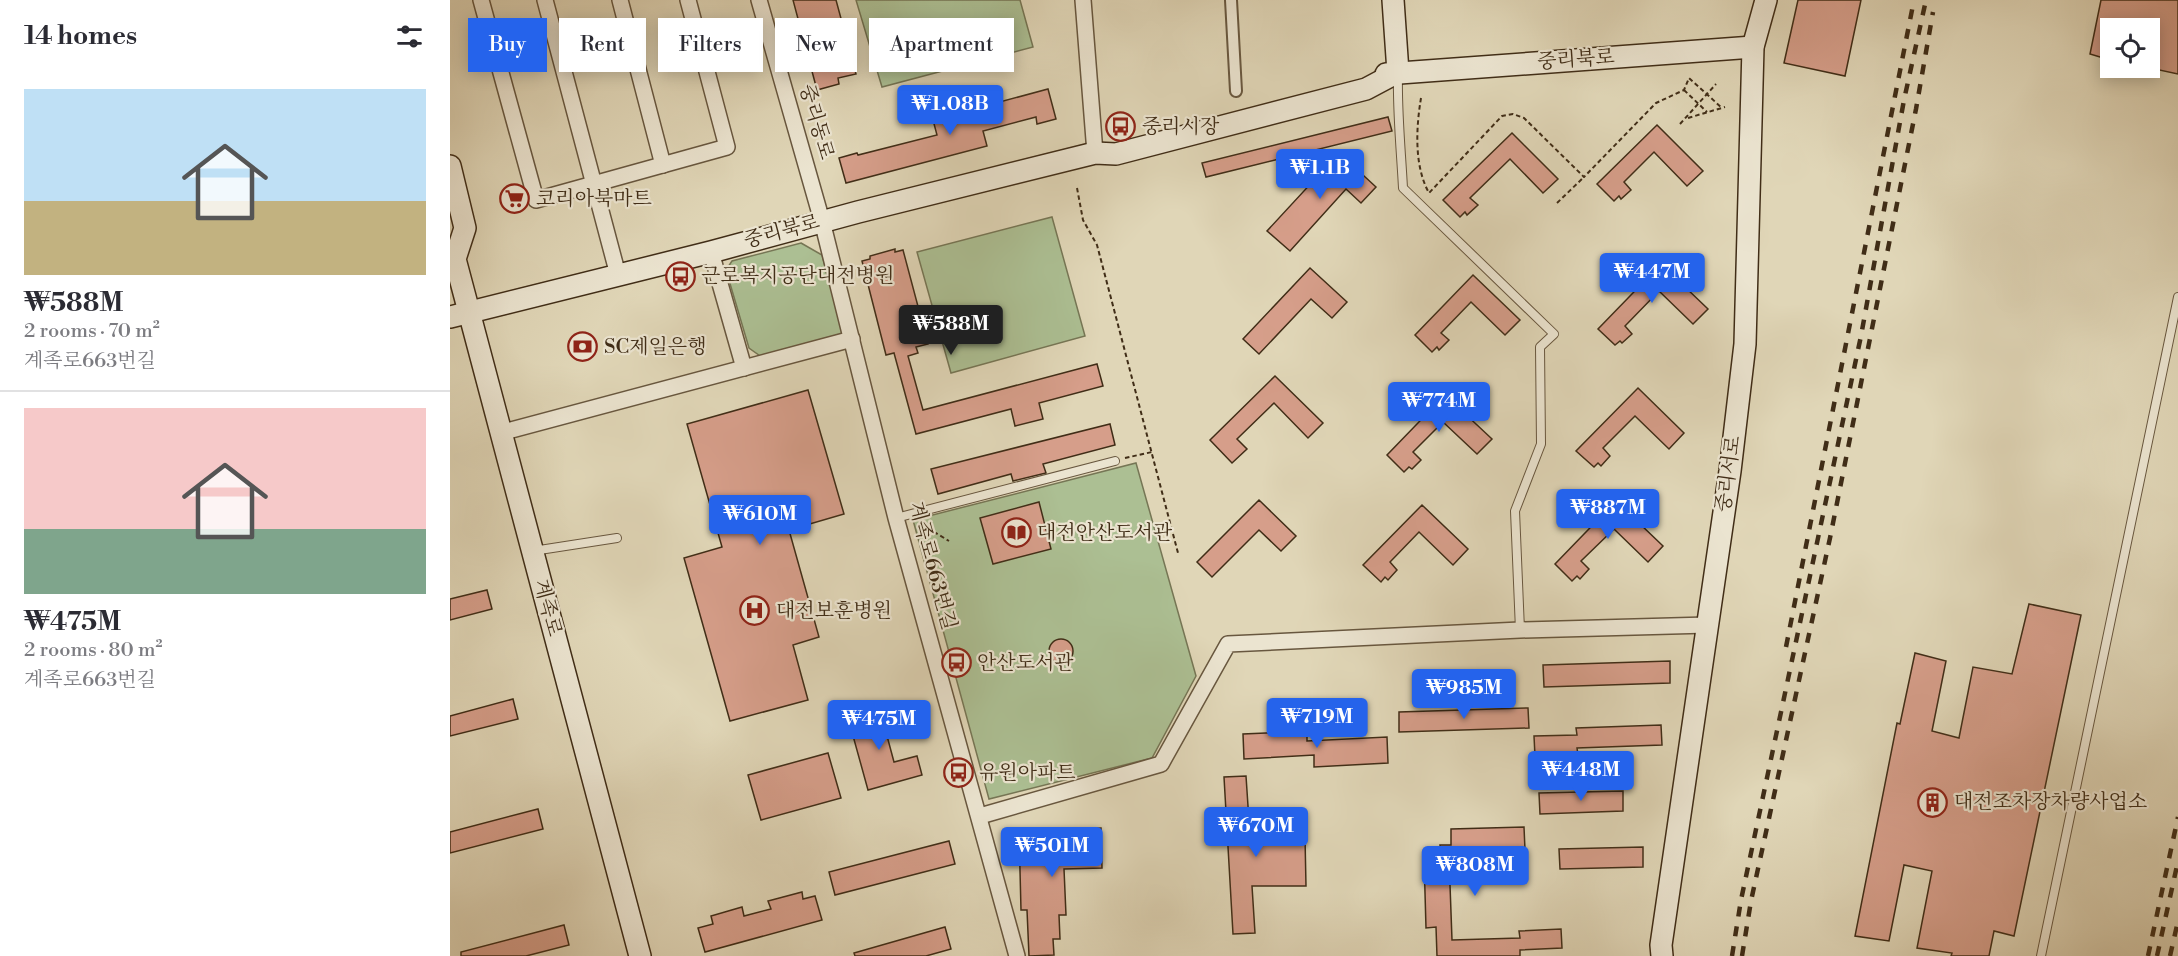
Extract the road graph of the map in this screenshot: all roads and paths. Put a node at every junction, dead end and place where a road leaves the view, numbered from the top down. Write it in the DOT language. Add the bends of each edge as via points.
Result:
graph roads {
  1 [pos="481,0"];
  2 [pos="545,0"];
  3 [pos="620,0"];
  4 [pos="688,0"];
  5 [pos="759,0"];
  6 [pos="1083,0"];
  7 [pos="1232,0"];
  8 [pos="1393,0"];
  9 [pos="1766,0"];
  10 [pos="1753,47"];
  11 [pos="1398,72"];
  12 [pos="1716,84"];
  13 [pos="1684,90"];
  14 [pos="1236,91"];
  15 [pos="1707,94"];
  16 [pos="1421,98"];
  17 [pos="1698,104"];
  18 [pos="1707,112"];
  19 [pos="1685,118"];
  20 [pos="1680,124"];
  21 [pos="1095,153"];
  22 [pos="663,165"];
  23 [pos="450,166"];
  24 [pos="1584,177"];
  25 [pos="594,184"];
  26 [pos="1077,188"];
  27 [pos="1557,203"];
  28 [pos="822,221"];
  29 [pos="711,252"];
  30 [pos="453,256"];
  31 [pos="618,275"];
  32 [pos="2178,297"];
  33 [pos="460,315"];
  34 [pos="852,339"];
  35 [pos="744,368"];
  36 [pos="500,432"];
  37 [pos="1152,452"];
  38 [pos="1115,461"];
  39 [pos="896,518"];
  40 [pos="916,521"];
  41 [pos="617,538"];
  42 [pos="949,542"];
  43 [pos="531,551"];
  44 [pos="1178,553"];
  45 [pos="1708,625"];
  46 [pos="1520,630"];
  47 [pos="980,816"];
  48 [pos="1660,952"];
  49 [pos="640,956"];
  50 [pos="1017,956"];
  51 [pos="2041,956"];
  1 -- 25 [label="street" via="536,200"];
  2 -- 25 [label="street"];
  3 -- 22 [label="street"];
  4 -- 22 [label="street" via="727,147"];
  5 -- 28 [label="street, 중리동로"];
  6 -- 21 [label="street"];
  7 -- 14 [label="street"];
  8 -- 11 [label="main road"];
  9 -- 10 [label="main road, 중리서로"];
  10 -- 11 [label="main road, 중리북로"];
  10 -- 45 [label="main road, 중리서로" via="1745,344"];
  11 -- 21 [label="main road, 중리북로" via="1366,89 1116,154"];
  11 -- 46 [label="lane" via="1403,188 1554,334 1540,348 1541,444 1515,511"];
  12 -- 15 [label="path"];
  13 -- 15 [label="path" via="1689,78"];
  13 -- 17 [label="path"];
  13 -- 24 [label="path" via="1656,103"];
  15 -- 17 [label="path"];
  15 -- 18 [label="path" via="1724,108"];
  16 -- 24 [label="path" via="1419,166 1429,194 1502,116 1513,114 1524,118"];
  17 -- 18 [label="path"];
  17 -- 19 [label="path"];
  18 -- 19 [label="path"];
  19 -- 20 [label="path"];
  21 -- 28 [label="main road, 중리북로"];
  22 -- 25 [label="street"];
  23 -- 30 [label="main road, 계족로" via="465,228"];
  24 -- 27 [label="path"];
  25 -- 31 [label="street"];
  26 -- 37 [label="path" via="1083,220 1097,245"];
  28 -- 29 [label="main road, 중리북로"];
  28 -- 34 [label="street, 계족로663번길"];
  29 -- 31 [label="main road, 중리북로"];
  29 -- 35 [label="street"];
  30 -- 33 [label="main road, 계족로"];
  31 -- 33 [label="main road, 중리북로"];
  32 -- 51 [label="lane"];
  33 -- 36 [label="main road, 계족로"];
  34 -- 35 [label="street"];
  34 -- 39 [label="street, 계족로663번길"];
  35 -- 36 [label="street"];
  36 -- 43 [label="main road, 계족로"];
  37 -- 38 [label="path"];
  37 -- 44 [label="path"];
  38 -- 39 [label="lane"];
  39 -- 47 [label="street, 계족로663번길"];
  40 -- 42 [label="path"];
  41 -- 43 [label="lane"];
  43 -- 49 [label="main road, 계족로"];
  45 -- 46 [label="street"];
  45 -- 48 [label="main road, 중리서로"];
  46 -- 47 [label="street" via="1228,644 1161,764"];
  47 -- 50 [label="street, 계족로663번길"];
}
